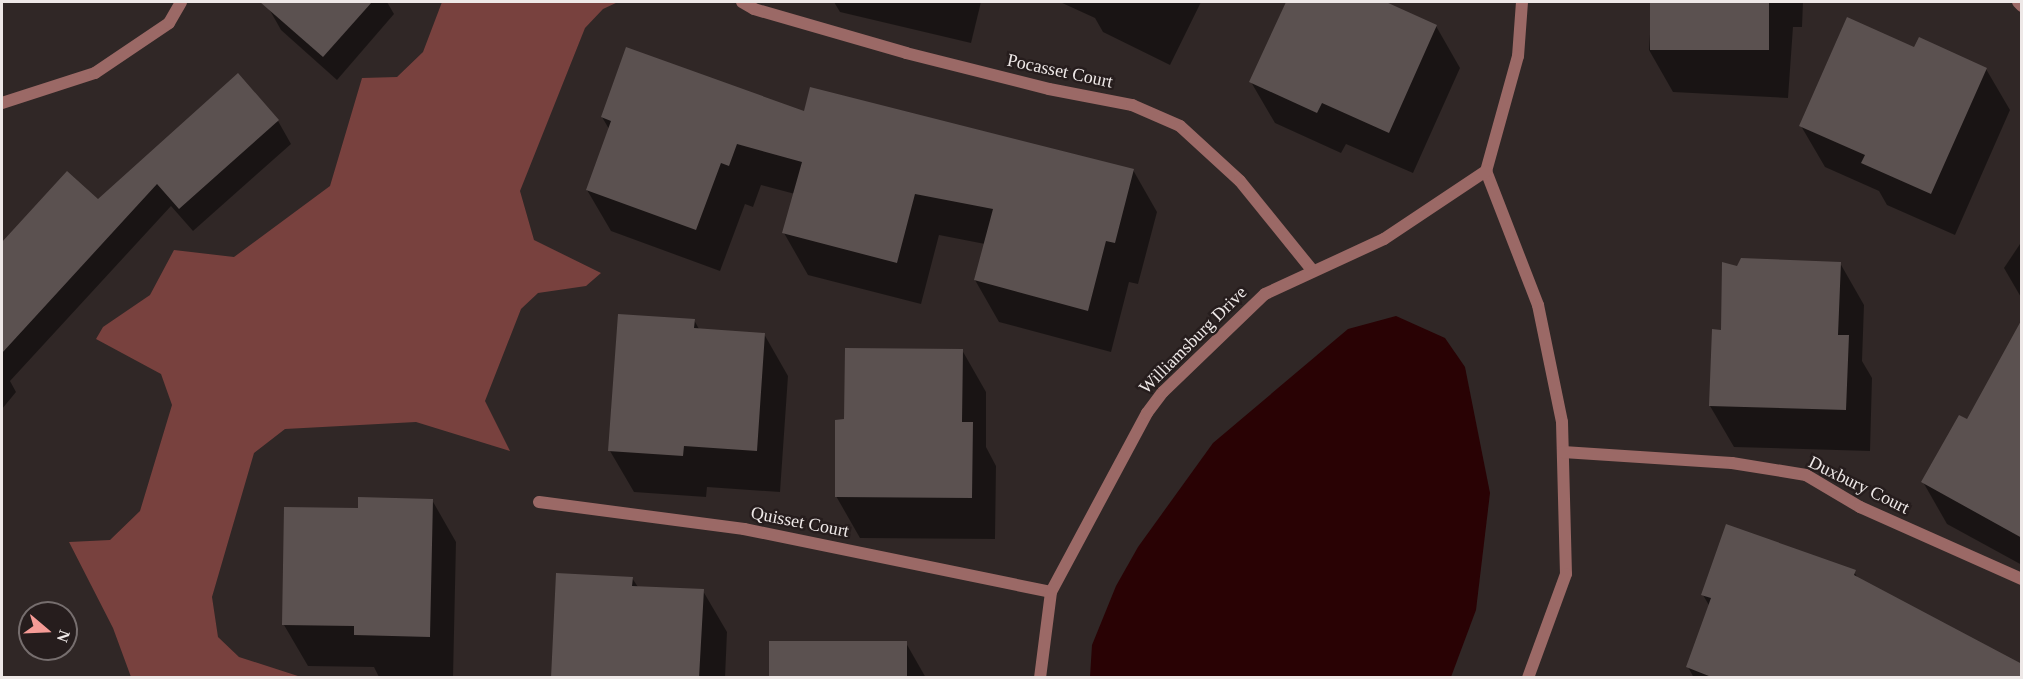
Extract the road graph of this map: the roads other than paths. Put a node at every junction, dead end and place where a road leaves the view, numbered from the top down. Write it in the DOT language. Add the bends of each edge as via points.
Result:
graph roads {
  1 [pos="181,2"];
  2 [pos="742,2"];
  3 [pos="1522,2"];
  4 [pos="2018,2"];
  5 [pos="2022,6"];
  6 [pos="2,103"];
  7 [pos="1486,171"];
  8 [pos="1313,271"];
  9 [pos="1563,452"];
  10 [pos="539,502"];
  11 [pos="2022,579"];
  12 [pos="1051,591"];
  13 [pos="1040,678"];
  14 [pos="1528,678"];
  1 -- 6 [label="street" via="169,23 95,73"];
  2 -- 8 [label="street, Pocasset Court" via="754,9 906,53 1049,89 1132,105 1180,126 1240,181"];
  3 -- 7 [label="street" via="1518,56"];
  4 -- 5 [label="street"];
  7 -- 8 [label="street, Williamsburg Drive" via="1384,239"];
  7 -- 9 [label="street" via="1538,305 1562,422"];
  8 -- 12 [label="street, Williamsburg Drive" via="1266,294 1163,392 1147,413"];
  9 -- 11 [label="street, Duxbury Court" via="1732,463 1806,475 1860,507"];
  9 -- 14 [label="street" via="1566,574"];
  10 -- 12 [label="street, Quisset Court" via="744,529"];
  12 -- 13 [label="street, Williamsburg Drive"];
}
